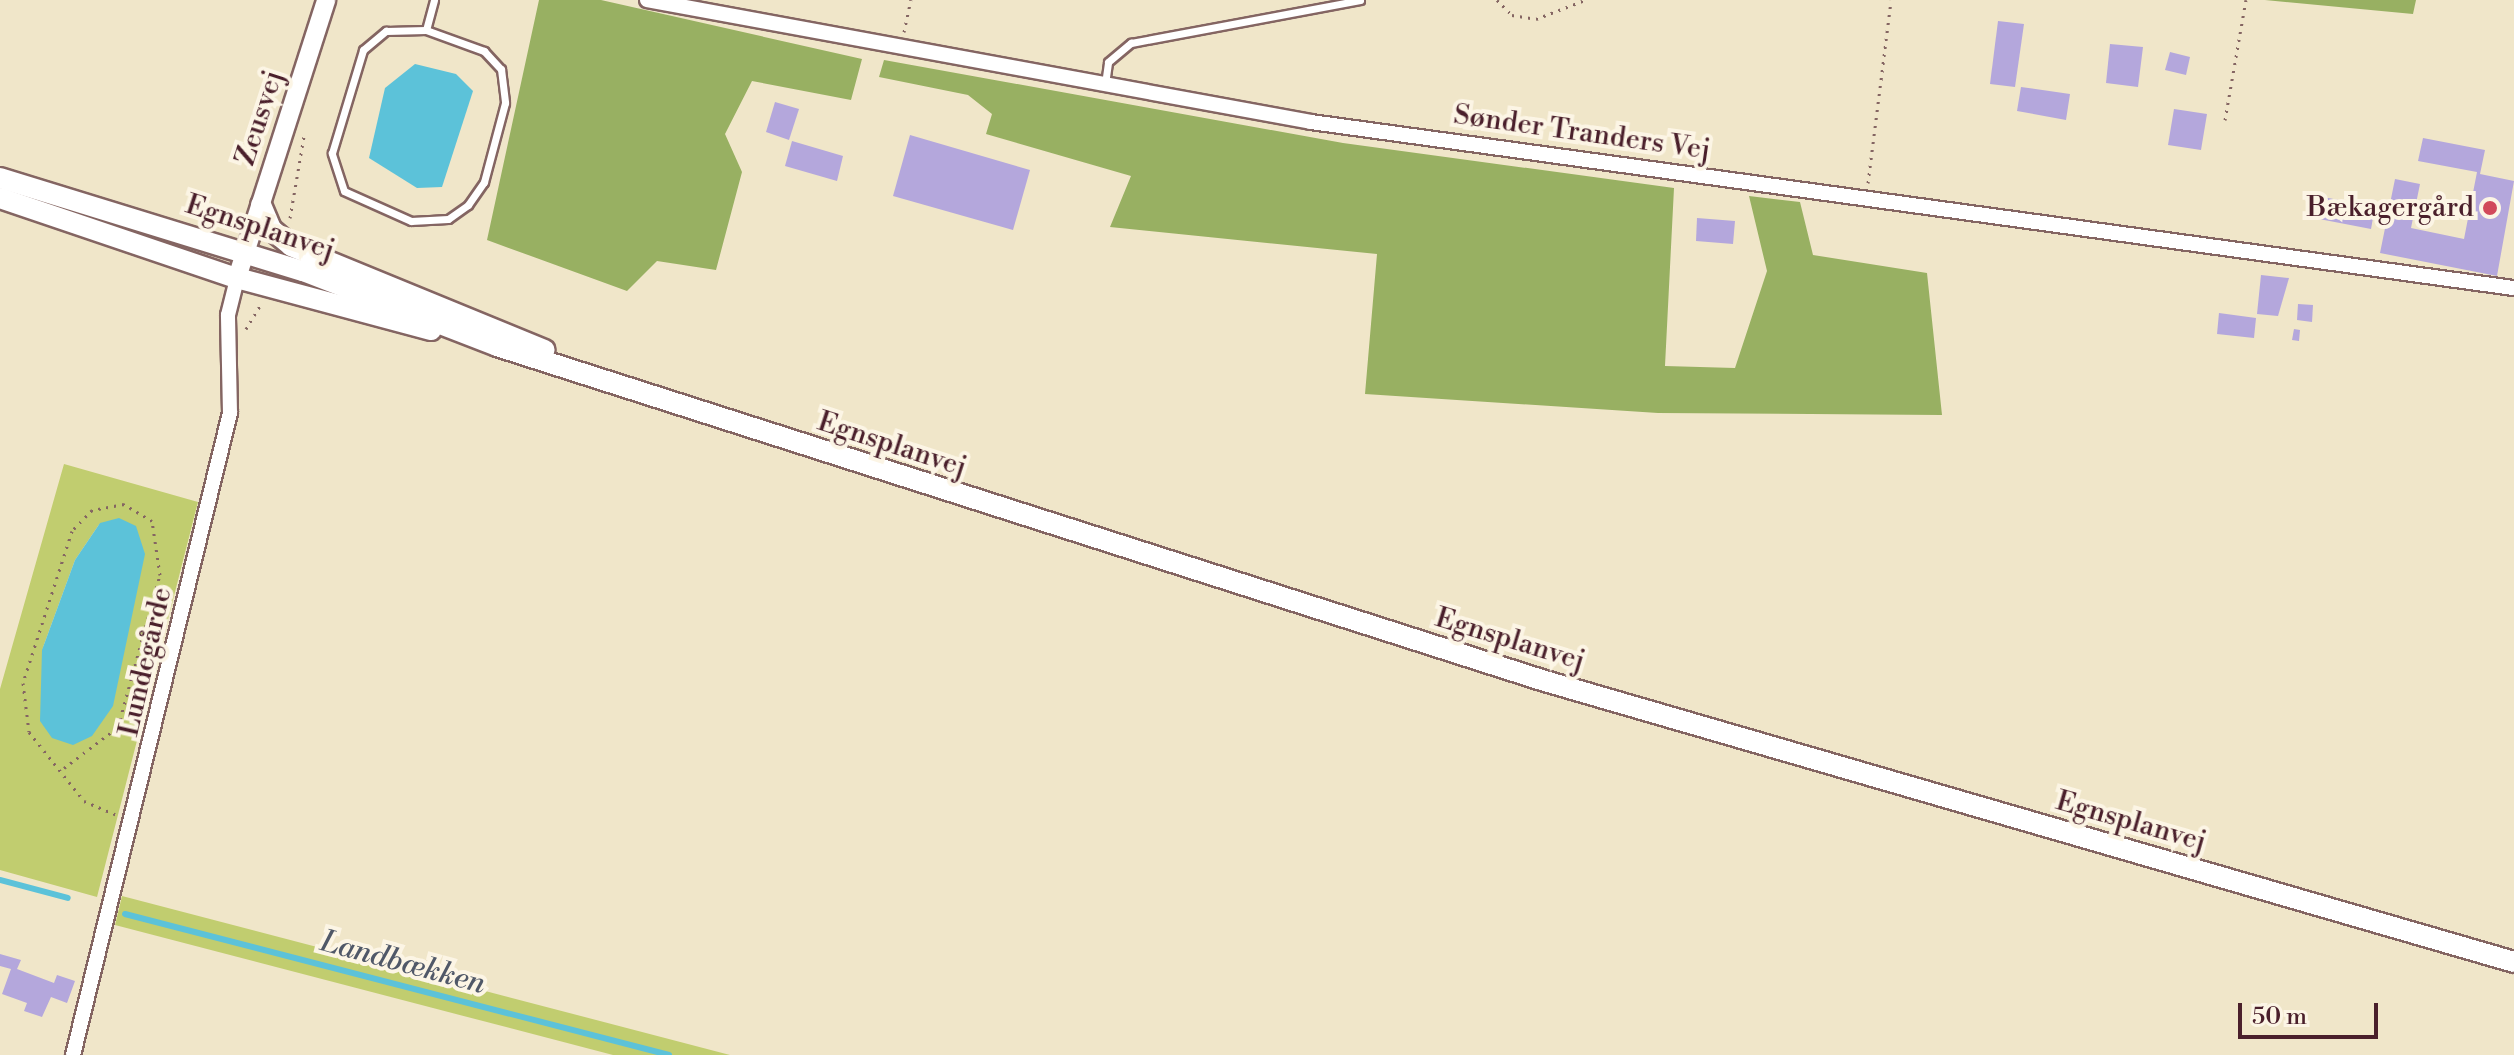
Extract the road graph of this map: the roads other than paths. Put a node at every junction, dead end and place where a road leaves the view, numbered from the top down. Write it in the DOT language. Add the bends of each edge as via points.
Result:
graph roads {
  1 [pos="326,0"];
  2 [pos="434,0"];
  3 [pos="647,0"];
  4 [pos="1360,0"];
  5 [pos="426,30"];
  6 [pos="1105,86"];
  7 [pos="0,178"];
  8 [pos="0,198"];
  9 [pos="261,205"];
  10 [pos="246,252"];
  11 [pos="237,278"];
  12 [pos="2514,288"];
  13 [pos="497,346"];
  14 [pos="640,392"];
  15 [pos="2514,962"];
  16 [pos="73,1055"];
  1 -- 9 [label="street, Zeusvej"];
  2 -- 5 [label="lane"];
  3 -- 6 [label="street, Sønder Tranders Vej"];
  4 -- 6 [label="lane" via="1131,43 1108,62"];
  5 -- 5 [label="lane" via="386,31 371,39 356,60 332,153 344,191 411,221 448,219 468,205 484,182 505,103 501,69 484,51"];
  6 -- 12 [label="street, Sønder Tranders Vej"];
  7 -- 10 [label="main road, Egnsplanvej"];
  8 -- 11 [label="main road, Egnsplanvej"];
  9 -- 10 [label="street, Zeusvej"];
  9 -- 14 [label="main road" via="271,229 291,246"];
  10 -- 11 [label="street, Zeusvej"];
  10 -- 13 [label="main road, Egnsplanvej"];
  11 -- 13 [label="main road, Egnsplanvej"];
  11 -- 16 [label="street, Lundegårde" via="227,330 230,413"];
  13 -- 14 [label="main road, Egnsplanvej"];
  14 -- 15 [label="main road, Egnsplanvej" via="1529,676"];
}
